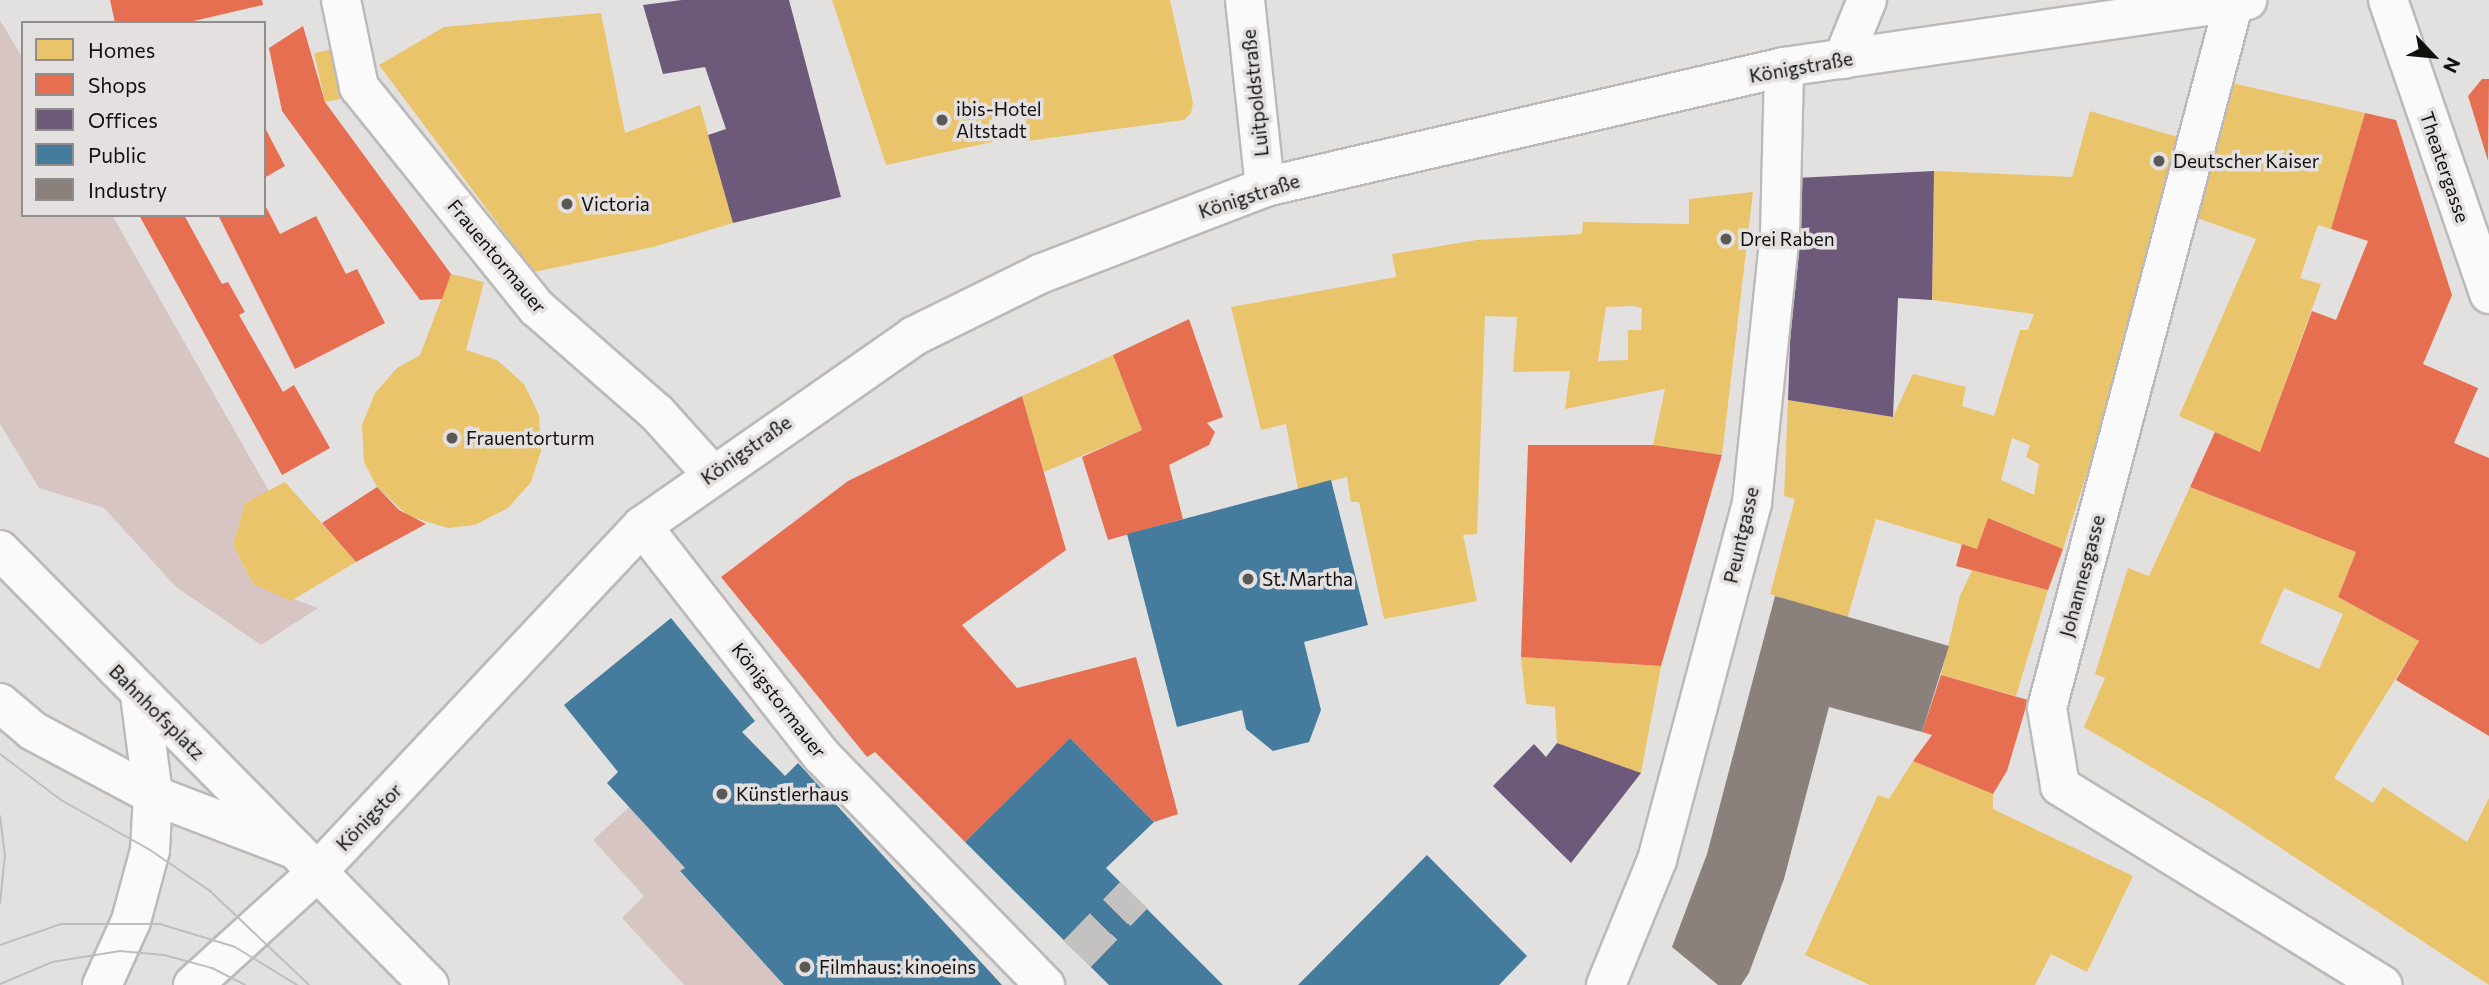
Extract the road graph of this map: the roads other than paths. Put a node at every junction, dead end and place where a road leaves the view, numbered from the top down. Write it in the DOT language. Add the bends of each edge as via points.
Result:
graph roads {
  1 [pos="341,0"];
  2 [pos="1245,0"];
  3 [pos="1867,0"];
  4 [pos="2388,0"];
  5 [pos="2241,1"];
  6 [pos="1843,59"];
  7 [pos="1784,67"];
  8 [pos="1265,187"];
  9 [pos="2489,294"];
  10 [pos="711,473"];
  11 [pos="642,526"];
  12 [pos="0,551"];
  13 [pos="139,695"];
  14 [pos="0,703"];
  15 [pos="421,761"];
  16 [pos="153,795"];
  17 [pos="307,861"];
  18 [pos="102,985"];
  19 [pos="193,985"];
  20 [pos="429,985"];
  21 [pos="1045,985"];
  22 [pos="1606,985"];
  23 [pos="2382,985"];
  1 -- 10 [label="street, Frauentormauer" via="359,88 537,307 657,414"];
  2 -- 8 [label="street, Luitpoldstraße"];
  3 -- 6 [label="street"];
  4 -- 9 [label="street, Theatergasse"];
  5 -- 6 [label="street, Königstraße"];
  5 -- 23 [label="street, Johannesgasse" via="2046,708 2060,786"];
  6 -- 7 [label="street, Königstraße"];
  7 -- 8 [label="street, Königstraße"];
  7 -- 22 [label="street, Peuntgasse" via="1780,234 1752,503 1657,860"];
  8 -- 10 [label="street, Königstraße" via="1040,274 914,336"];
  10 -- 11 [label="street, Königstraße"];
  11 -- 15 [label="street, Königstraße"];
  11 -- 21 [label="street, Königstormauer" via="822,756"];
  12 -- 13 [label="street, Bahnhofsplatz"];
  13 -- 16 [label="street"];
  13 -- 17 [label="street, Bahnhofsplatz"];
  14 -- 16 [label="street" via="33,731"];
  15 -- 17 [label="street, Königstor"];
  16 -- 17 [label="street"];
  16 -- 18 [label="street" via="142,888 120,951"];
  17 -- 19 [label="street, Königstor"];
  17 -- 20 [label="street, Bahnhofsplatz"];
}
